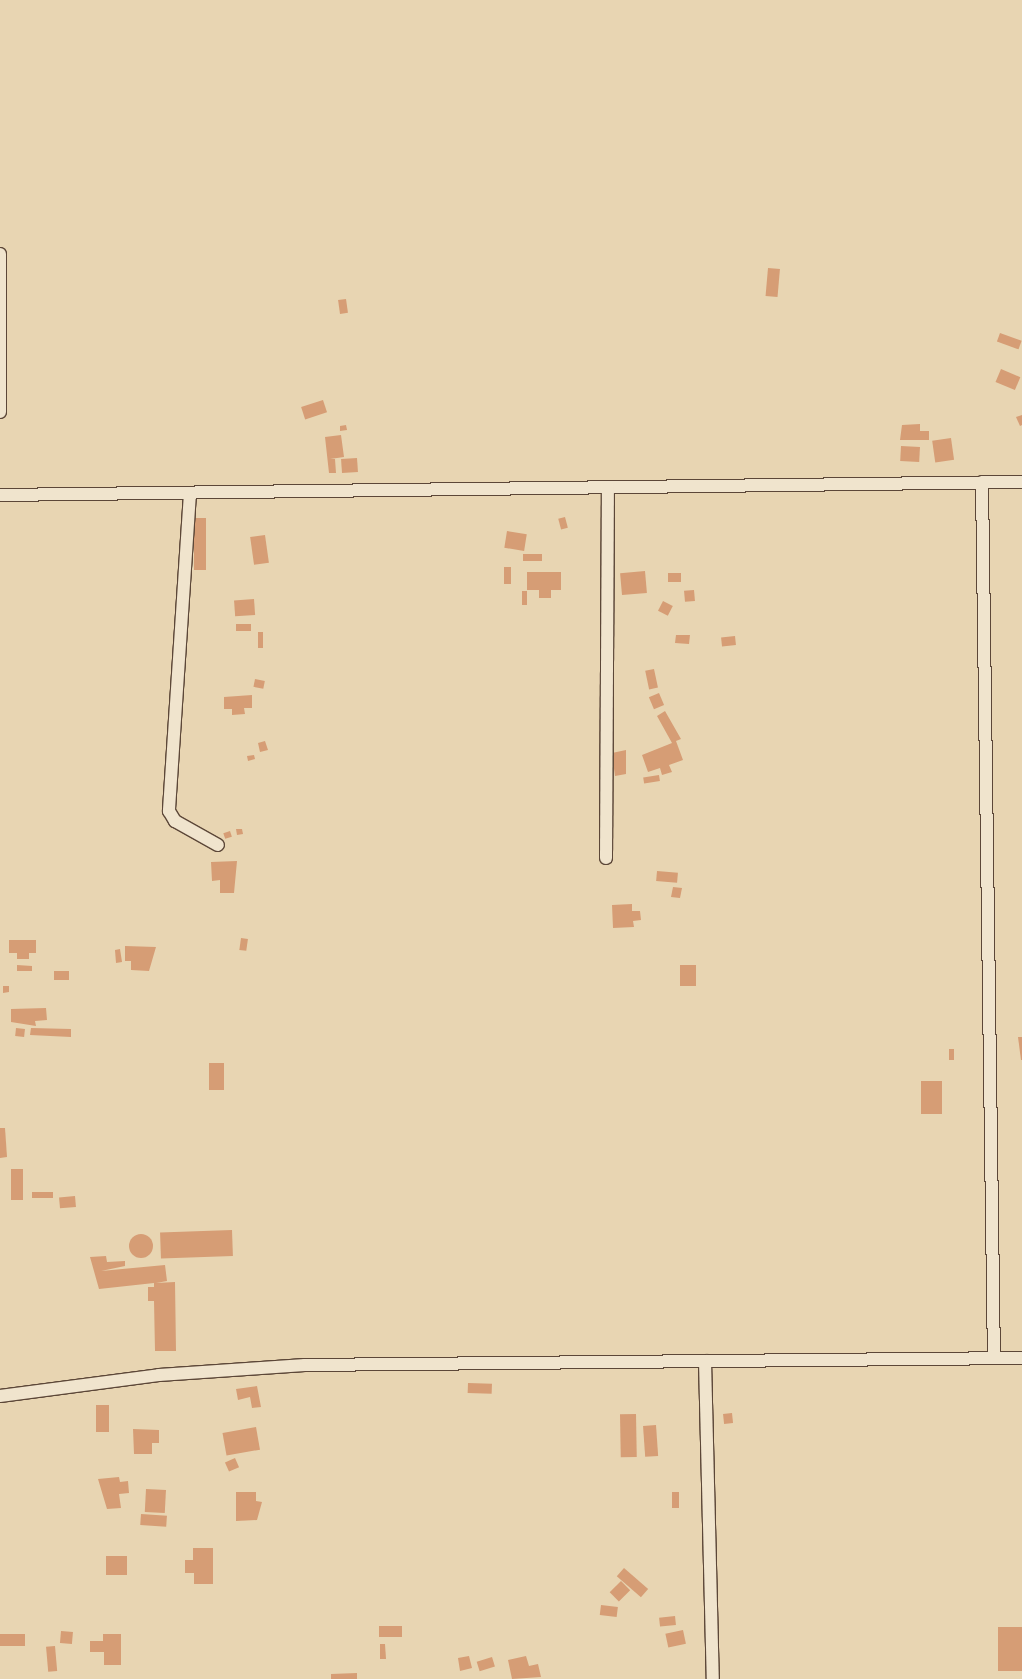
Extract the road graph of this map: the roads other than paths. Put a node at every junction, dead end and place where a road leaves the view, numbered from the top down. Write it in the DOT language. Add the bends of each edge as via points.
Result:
graph roads {
  1 [pos="0,254"];
  2 [pos="0,412"];
  3 [pos="982,482"];
  4 [pos="1022,482"];
  5 [pos="608,487"];
  6 [pos="190,493"];
  7 [pos="0,495"];
  8 [pos="218,845"];
  9 [pos="606,858"];
  10 [pos="994,1358"];
  11 [pos="1022,1358"];
  12 [pos="705,1361"];
  13 [pos="0,1396"];
  14 [pos="713,1679"];
  1 -- 2 [label="street"];
  3 -- 4 [label="street"];
  3 -- 5 [label="street"];
  3 -- 10 [label="street"];
  5 -- 6 [label="street"];
  5 -- 9 [label="street"];
  6 -- 7 [label="street"];
  6 -- 8 [label="street" via="169,811 175,821"];
  10 -- 11 [label="street"];
  10 -- 12 [label="street"];
  12 -- 13 [label="street" via="304,1365 159,1375"];
  12 -- 14 [label="street"];
}
